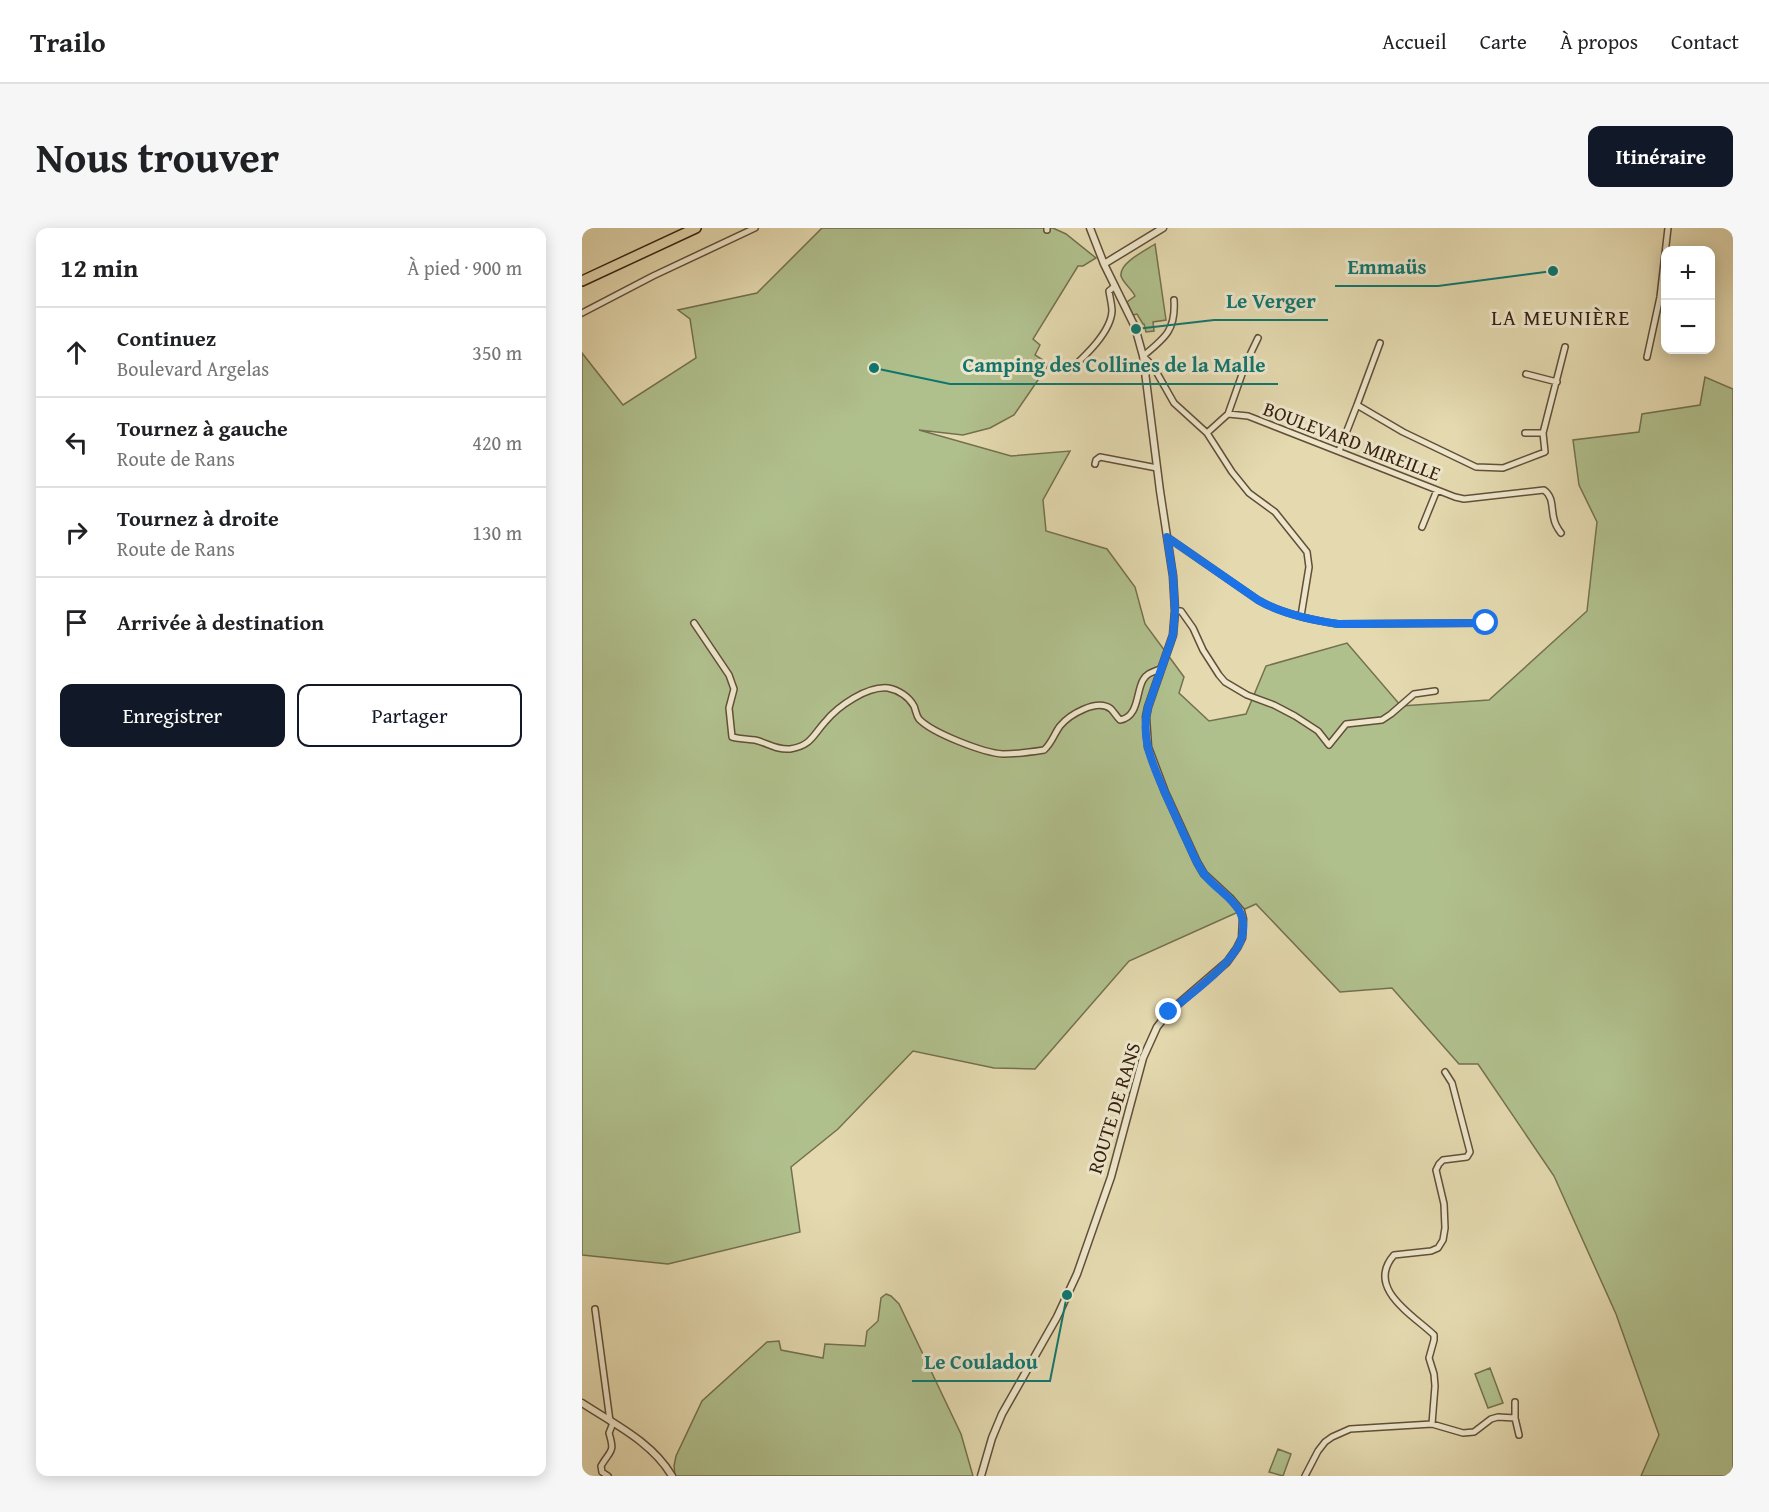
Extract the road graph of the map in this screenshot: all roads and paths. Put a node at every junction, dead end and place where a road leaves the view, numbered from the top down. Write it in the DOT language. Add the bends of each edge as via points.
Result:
graph roads {
  1 [pos="696,228"];
  2 [pos="755,228"];
  3 [pos="1090,228"];
  4 [pos="1163,228"];
  5 [pos="1668,228"];
  6 [pos="1104,264"];
  7 [pos="582,280"];
  8 [pos="1115,286"];
  9 [pos="1174,300"];
  10 [pos="582,312"];
  11 [pos="1258,338"];
  12 [pos="1380,343"];
  13 [pos="1565,347"];
  14 [pos="1143,356"];
  15 [pos="1647,357"];
  16 [pos="1070,370"];
  17 [pos="1526,374"];
  18 [pos="1557,382"];
  19 [pos="1357,405"];
  20 [pos="1228,414"];
  21 [pos="1207,433"];
  22 [pos="1525,433"];
  23 [pos="1544,433"];
  24 [pos="1339,451"];
  25 [pos="1095,464"];
  26 [pos="1157,468"];
  27 [pos="1437,490"];
  28 [pos="1422,527"];
  29 [pos="1561,533"];
  30 [pos="1167,537"];
  31 [pos="1175,611"];
  32 [pos="1301,616"];
  33 [pos="694,623"];
  34 [pos="1486,623"];
  35 [pos="1160,669"];
  36 [pos="1435,691"];
  37 [pos="1445,1072"];
  38 [pos="595,1309"];
  39 [pos="1515,1402"];
  40 [pos="582,1403"];
  41 [pos="1515,1418"];
  42 [pos="611,1422"];
  43 [pos="1432,1424"];
  44 [pos="1519,1435"];
  45 [pos="608,1476"];
  46 [pos="672,1476"];
  47 [pos="981,1476"];
  48 [pos="1305,1476"];
  1 -- 7 [label="highway"];
  2 -- 10 [label="street"];
  3 -- 6 [label="street, ROUTE DE RANS"];
  4 -- 6 [label="street"];
  5 -- 15 [label="street" via="1660,297"];
  6 -- 8 [label="street, ROUTE DE RANS"];
  8 -- 14 [label="street, ROUTE DE RANS" via="1136,330"];
  8 -- 16 [label="street" via="1109,291 1109,326"];
  9 -- 14 [label="street" via="1169,330"];
  11 -- 20 [label="street"];
  12 -- 19 [label="street"];
  13 -- 18 [label="street"];
  14 -- 21 [label="street" via="1174,403"];
  14 -- 26 [label="street, ROUTE DE RANS"];
  17 -- 18 [label="street"];
  18 -- 23 [label="street"];
  19 -- 23 [label="street" via="1476,467 1503,468 1545,452"];
  19 -- 24 [label="street"];
  20 -- 21 [label="street"];
  20 -- 24 [label="street, BOULEVARD MIREILLE" via="1248,416"];
  21 -- 32 [label="street" via="1249,493 1275,512 1308,552"];
  22 -- 23 [label="street"];
  24 -- 27 [label="street, BOULEVARD MIREILLE"];
  25 -- 26 [label="street" via="1100,457"];
  26 -- 30 [label="street, ROUTE DE RANS"];
  27 -- 28 [label="street"];
  27 -- 29 [label="street, BOULEVARD MIREILLE" via="1464,499 1544,490"];
  30 -- 31 [label="street, ROUTE DE RANS"];
  30 -- 32 [label="street" via="1271,608"];
  31 -- 35 [label="street, ROUTE DE RANS" via="1173,635"];
  31 -- 36 [label="street" via="1181,611 1193,628 1225,682 1295,716 1318,731 1329,745 1346,724 1382,720 1414,694"];
  32 -- 34 [label="street" via="1338,624"];
  33 -- 35 [label="street" via="734,689 729,708 732,737 779,749 804,745 840,707 869,691 888,688 906,696 926,725 948,737 1001,754 1044,750 1062,723 1091,705 1107,706 1120,720 1131,715 1144,679"];
  35 -- 47 [label="street, ROUTE DE RANS" via="1146,717 1148,747 1197,862 1241,911 1242,938 1227,962 1157,1027 1143,1058 1112,1177 1077,1274 1002,1414"];
  37 -- 43 [label="street" via="1452,1083 1470,1152 1467,1157 1443,1160 1436,1170 1445,1228 1438,1248 1394,1255 1386,1263 1384,1275 1395,1299 1434,1335 1430,1358 1435,1386"];
  38 -- 42 [label="street"];
  39 -- 41 [label="street"];
  40 -- 42 [label="street"];
  41 -- 43 [label="street" via="1491,1419 1474,1432 1463,1433"];
  41 -- 44 [label="street"];
  42 -- 45 [label="street" via="612,1450 601,1467"];
  42 -- 46 [label="street" via="646,1446"];
  43 -- 48 [label="street" via="1342,1432 1318,1451"];
}
